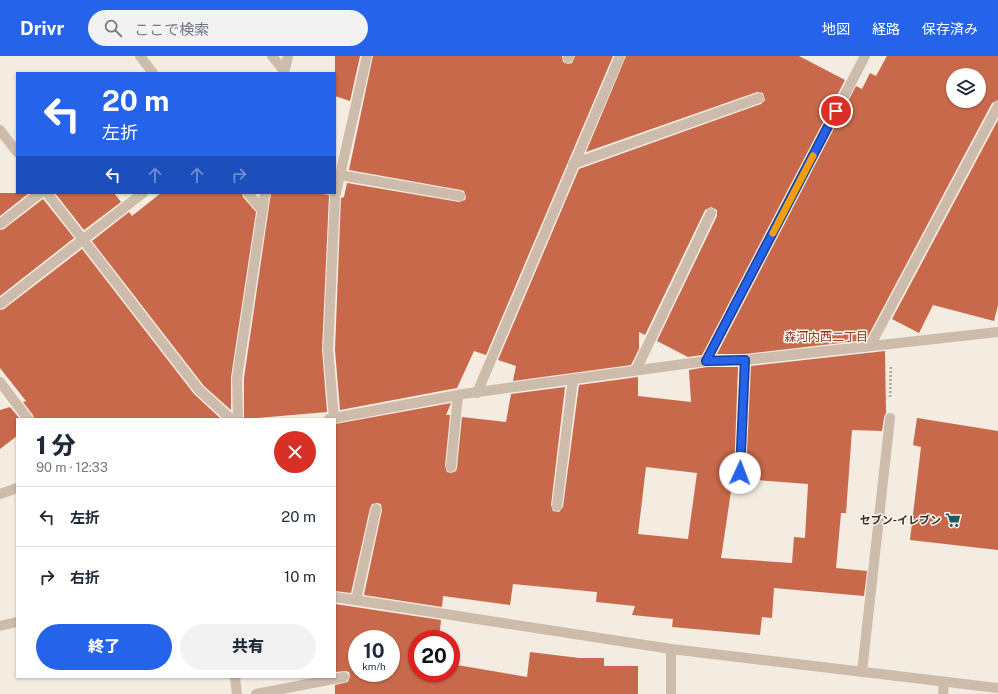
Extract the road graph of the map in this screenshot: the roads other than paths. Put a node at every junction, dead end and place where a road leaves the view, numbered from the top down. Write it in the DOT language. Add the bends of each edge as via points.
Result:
graph roads {
  1 [pos="140,56"];
  2 [pos="272,56"];
  3 [pos="288,56"];
  4 [pos="367,56"];
  5 [pos="620,56"];
  6 [pos="865,56"];
  7 [pos="152,72"];
  8 [pos="284,72"];
  9 [pos="759,98"];
  10 [pos="998,106"];
  11 [pos="0,130"];
  12 [pos="16,151"];
  13 [pos="574,164"];
  14 [pos="340,175"];
  15 [pos="39,194"];
  16 [pos="48,194"];
  17 [pos="141,194"];
  18 [pos="249,194"];
  19 [pos="265,194"];
  20 [pos="460,196"];
  21 [pos="262,210"];
  22 [pos="711,213"];
  23 [pos="0,224"];
  24 [pos="83,239"];
  25 [pos="0,304"];
  26 [pos="998,332"];
  27 [pos="870,346"];
  28 [pos="745,360"];
  29 [pos="706,361"];
  30 [pos="636,370"];
  31 [pos="572,379"];
  32 [pos="0,382"];
  33 [pos="477,393"];
  34 [pos="458,395"];
  35 [pos="27,418"];
  36 [pos="230,418"];
  37 [pos="238,418"];
  38 [pos="331,418"];
  39 [pos="890,418"];
  40 [pos="451,467"];
  41 [pos="740,473"];
  42 [pos="16,488"];
  43 [pos="0,494"];
  44 [pos="558,506"];
  45 [pos="376,509"];
  46 [pos="336,597"];
  47 [pos="356,600"];
  48 [pos="16,622"];
  49 [pos="0,626"];
  50 [pos="671,649"];
  51 [pos="862,672"];
  52 [pos="344,677"];
  53 [pos="235,678"];
  54 [pos="944,682"];
  55 [pos="998,688"];
  56 [pos="237,694"];
  57 [pos="256,694"];
  58 [pos="671,694"];
  59 [pos="943,694"];
  1 -- 7 [label="street"];
  2 -- 8 [label="street"];
  3 -- 8 [label="street"];
  4 -- 14 [label="street"];
  5 -- 13 [label="street"];
  6 -- 29 [label="street"];
  9 -- 13 [label="street"];
  10 -- 27 [label="street"];
  11 -- 12 [label="street"];
  13 -- 33 [label="street"];
  14 -- 20 [label="street"];
  14 -- 38 [label="street" via="336,197 328,350"];
  15 -- 23 [label="street"];
  16 -- 24 [label="street"];
  17 -- 24 [label="street"];
  18 -- 21 [label="street"];
  19 -- 21 [label="street"];
  21 -- 37 [label="street" via="237,378"];
  22 -- 30 [label="street"];
  24 -- 25 [label="street"];
  24 -- 36 [label="street" via="199,390"];
  26 -- 27 [label="street"];
  27 -- 28 [label="street"];
  28 -- 29 [label="street"];
  28 -- 41 [label="street"];
  29 -- 30 [label="street"];
  30 -- 31 [label="street"];
  31 -- 33 [label="street"];
  31 -- 44 [label="street"];
  32 -- 35 [label="street"];
  33 -- 34 [label="street"];
  34 -- 38 [label="street"];
  34 -- 40 [label="street"];
  39 -- 51 [label="street"];
  42 -- 43 [label="street"];
  45 -- 47 [label="street"];
  46 -- 47 [label="street"];
  47 -- 50 [label="street"];
  48 -- 49 [label="street"];
  50 -- 51 [label="street"];
  50 -- 58 [label="street"];
  51 -- 54 [label="street"];
  52 -- 57 [label="street"];
  53 -- 56 [label="street"];
  54 -- 55 [label="street"];
  54 -- 59 [label="street"];
}
